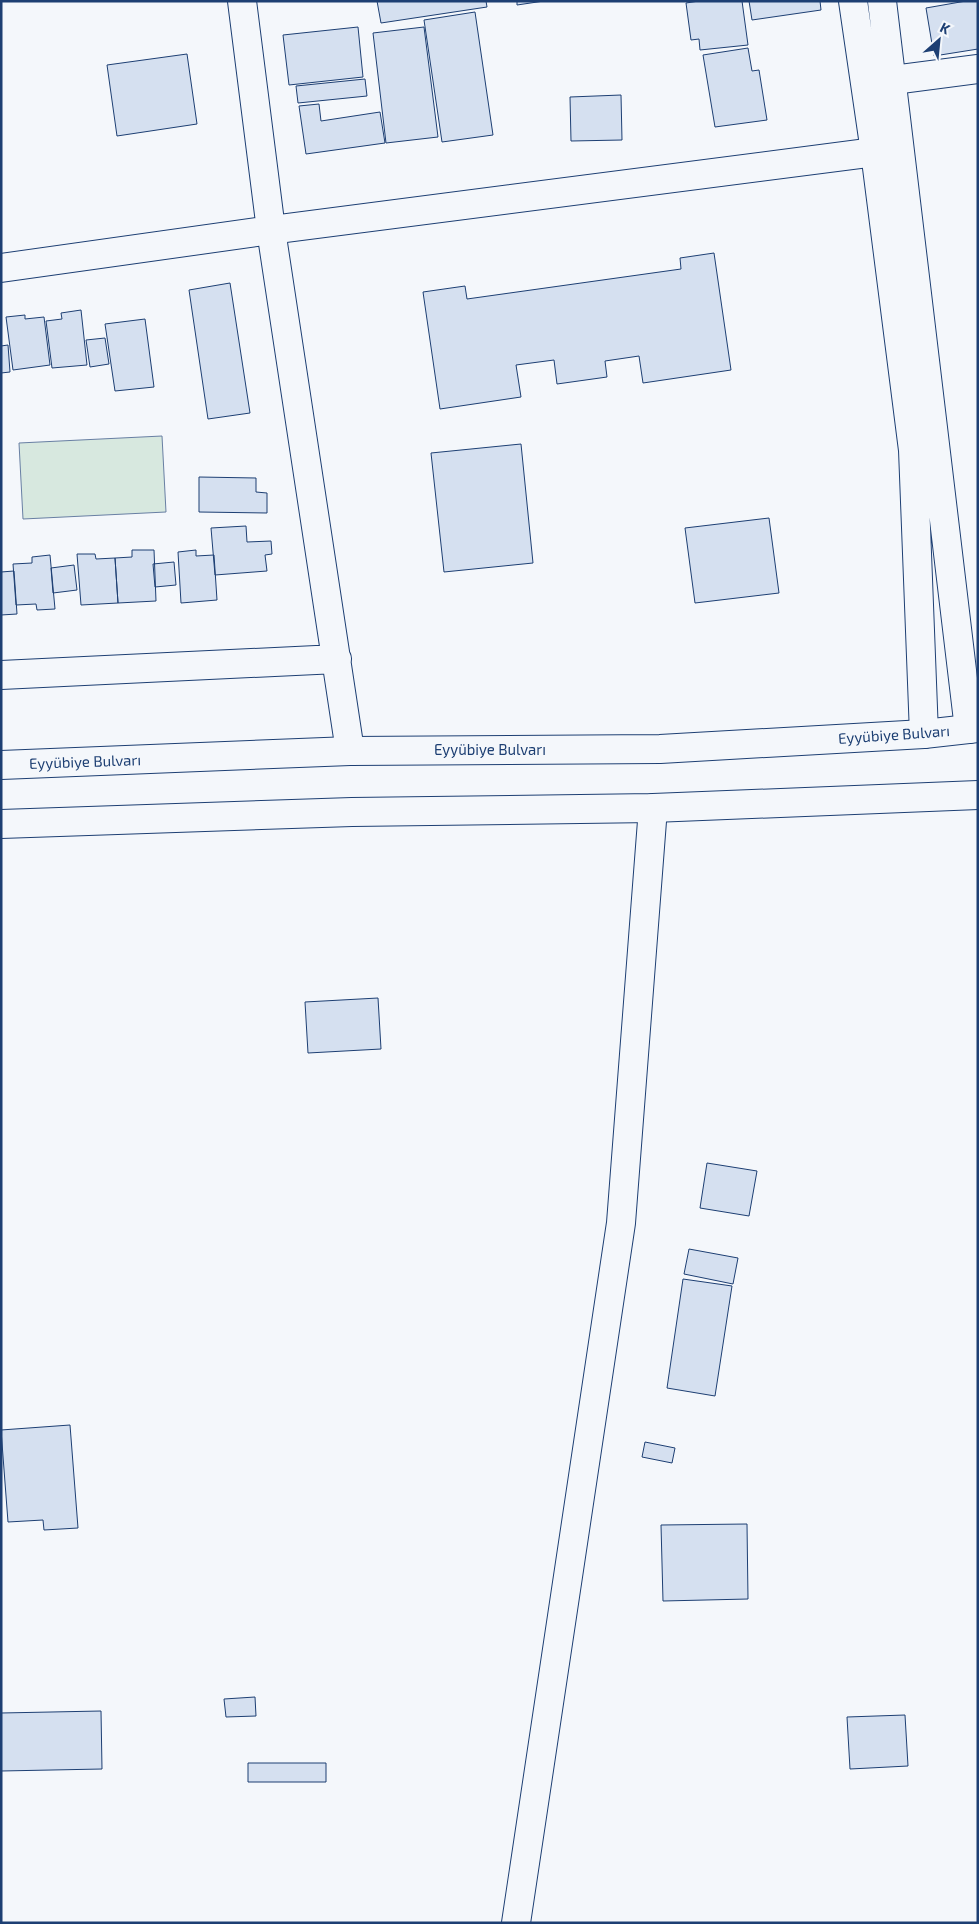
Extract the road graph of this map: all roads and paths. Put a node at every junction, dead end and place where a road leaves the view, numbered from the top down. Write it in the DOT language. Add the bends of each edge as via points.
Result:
graph roads {
  1 [pos="242,1"];
  2 [pos="853,1"];
  3 [pos="882,1"];
  4 [pos="978,69"];
  5 [pos="893,80"];
  6 [pos="875,152"];
  7 [pos="271,230"];
  8 [pos="1,268"];
  9 [pos="337,659"];
  10 [pos="1,675"];
  11 [pos="973,729"];
  12 [pos="924,734"];
  13 [pos="350,751"];
  14 [pos="1,765"];
  15 [pos="978,794"];
  16 [pos="653,808"];
  17 [pos="1,824"];
  18 [pos="516,1923"];
  1 -- 7 [label="main road"];
  2 -- 6 [label="main road"];
  3 -- 5 [label="main road"];
  4 -- 5 [label="main road"];
  5 -- 11 [label="main road"];
  6 -- 7 [label="main road"];
  6 -- 12 [label="main road" via="913,450"];
  7 -- 8 [label="main road"];
  7 -- 9 [label="main road"];
  9 -- 10 [label="main road"];
  9 -- 13 [label="main road"];
  11 -- 12 [label="main road, Eyyübiye Bulvarı"];
  12 -- 13 [label="main road, Eyyübiye Bulvarı" via="660,749"];
  13 -- 14 [label="main road, Eyyübiye Bulvarı"];
  15 -- 16 [label="main road"];
  16 -- 17 [label="main road" via="352,812"];
  16 -- 18 [label="main road" via="622,1222"];
}
